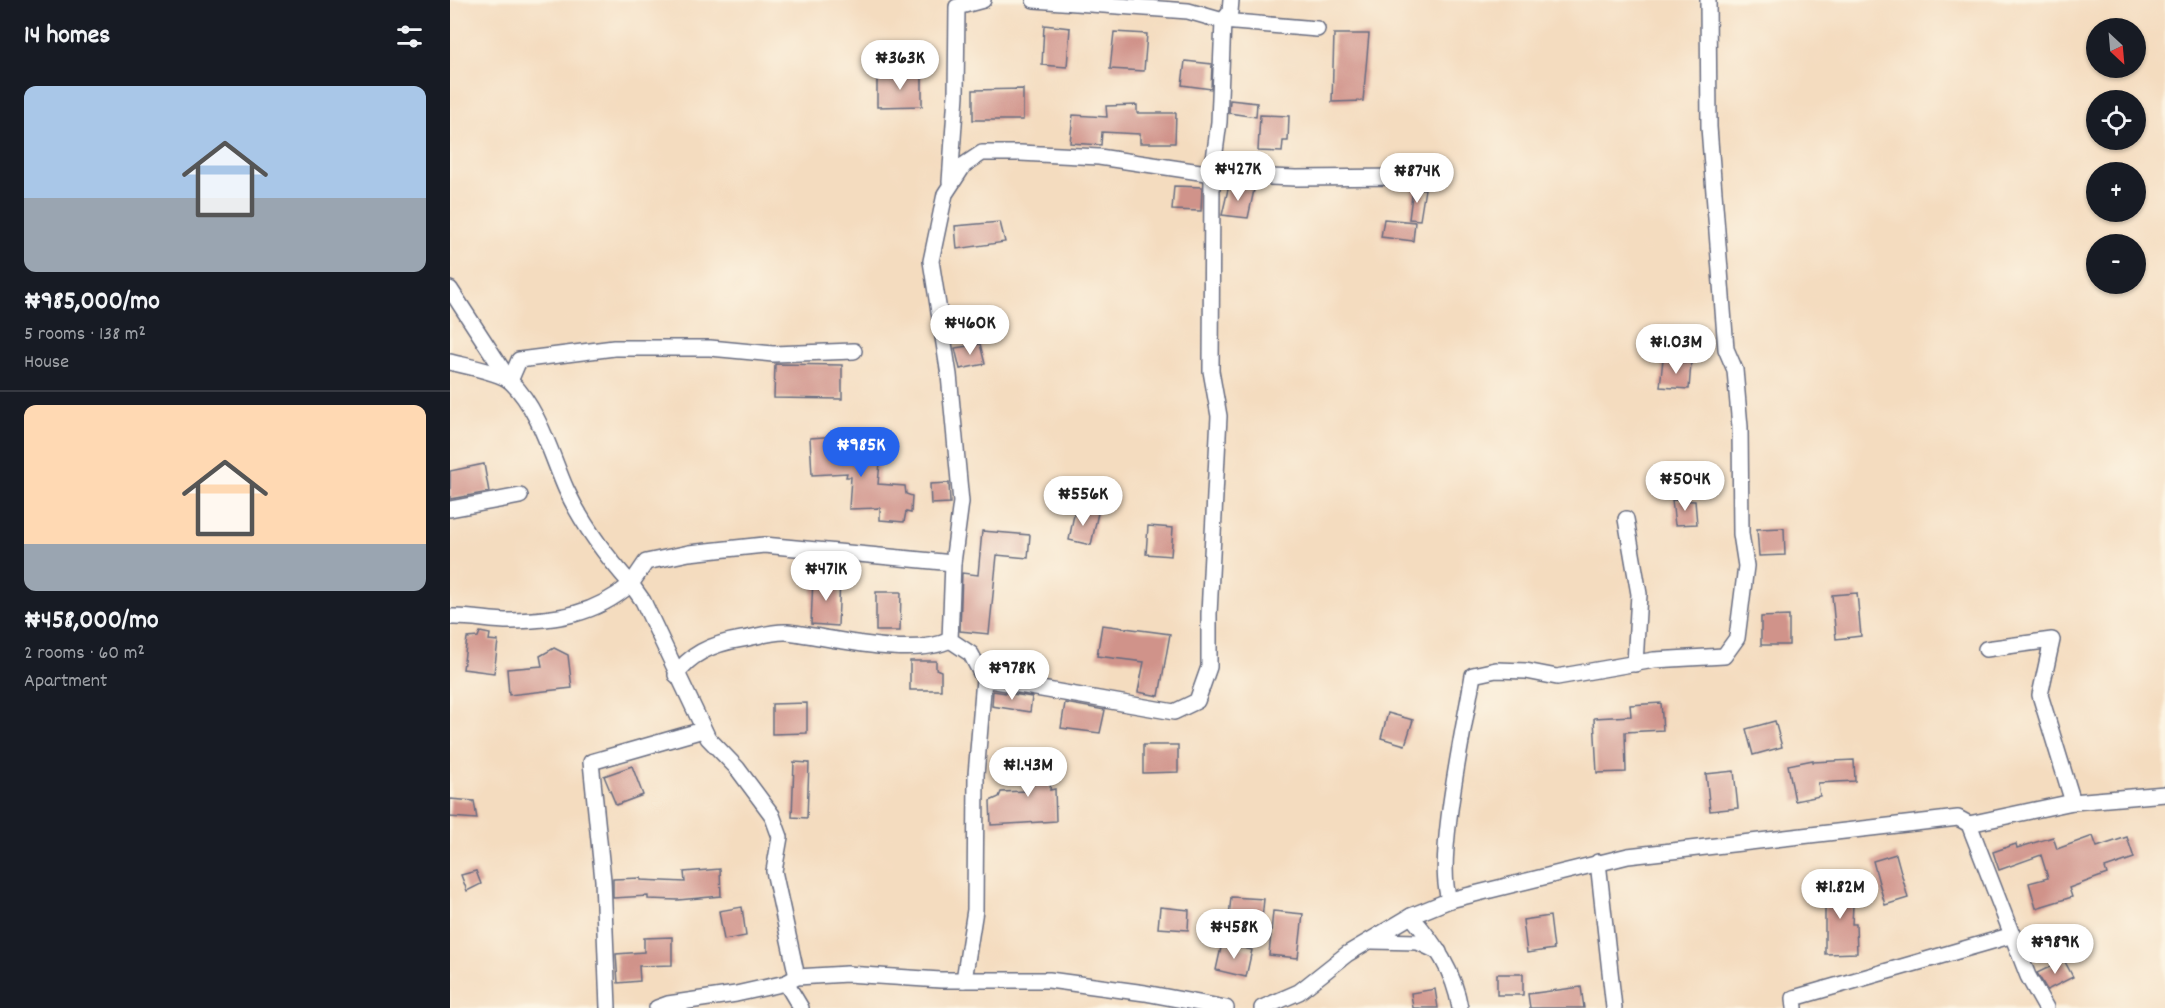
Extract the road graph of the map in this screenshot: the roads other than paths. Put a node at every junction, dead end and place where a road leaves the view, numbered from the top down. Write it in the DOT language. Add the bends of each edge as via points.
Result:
graph roads {
  1 [pos="983,0"];
  2 [pos="1034,0"];
  3 [pos="1231,0"];
  4 [pos="1708,0"];
  5 [pos="956,4"];
  6 [pos="1223,21"];
  7 [pos="1317,29"];
  8 [pos="1212,174"];
  9 [pos="1406,177"];
  10 [pos="949,188"];
  11 [pos="450,290"];
  12 [pos="854,351"];
  13 [pos="450,362"];
  14 [pos="510,381"];
  15 [pos="520,496"];
  16 [pos="450,509"];
  17 [pos="1626,519"];
  18 [pos="953,563"];
  19 [pos="631,584"];
  20 [pos="450,617"];
  21 [pos="950,640"];
  22 [pos="1986,650"];
  23 [pos="1635,664"];
  24 [pos="676,675"];
  25 [pos="984,679"];
  26 [pos="704,730"];
  27 [pos="2165,794"];
  28 [pos="2073,802"];
  29 [pos="1969,824"];
  30 [pos="1598,862"];
  31 [pos="1450,900"];
  32 [pos="1411,916"];
  33 [pos="2013,935"];
  34 [pos="1371,941"];
  35 [pos="1439,952"];
  36 [pos="792,980"];
  37 [pos="964,980"];
  38 [pos="686,1005"];
  39 [pos="1281,1005"];
  40 [pos="608,1008"];
  41 [pos="657,1008"];
  42 [pos="801,1008"];
  43 [pos="1226,1008"];
  44 [pos="1262,1008"];
  45 [pos="1460,1008"];
  46 [pos="1614,1008"];
  47 [pos="1795,1008"];
  48 [pos="2046,1008"];
  1 -- 5 [label="street"];
  2 -- 6 [label="street" via="1188,11"];
  3 -- 6 [label="street" via="1230,12"];
  4 -- 23 [label="street" via="1709,127 1726,349 1735,370 1737,393 1741,534 1746,566 1737,638 1724,656"];
  5 -- 10 [label="street" via="953,168"];
  6 -- 7 [label="street"];
  6 -- 8 [label="street" via="1219,122"];
  8 -- 9 [label="street"];
  8 -- 10 [label="street" via="1099,157 982,153 964,165"];
  8 -- 25 [label="street" via="1211,371 1219,416 1209,667 1197,701 1174,712"];
  10 -- 18 [label="street" via="931,261 949,375 961,502"];
  11 -- 14 [label="street"];
  12 -- 14 [label="street" via="773,354 710,348 614,348 519,360"];
  13 -- 14 [label="street"];
  14 -- 19 [label="street" via="528,407 590,532"];
  15 -- 16 [label="street"];
  17 -- 23 [label="street" via="1639,594"];
  18 -- 19 [label="street" via="764,545 645,562"];
  18 -- 21 [label="street"];
  19 -- 20 [label="street" via="612,601 592,610 510,621"];
  19 -- 24 [label="street" via="643,601"];
  21 -- 24 [label="street" via="937,646 889,645 784,632 714,646 684,662"];
  21 -- 25 [label="street" via="971,654"];
  22 -- 28 [label="street" via="2052,640 2040,695"];
  23 -- 31 [label="street" via="1557,677 1526,670 1473,675 1444,856 1445,891"];
  24 -- 26 [label="street"];
  25 -- 37 [label="street" via="976,776 975,910"];
  26 -- 36 [label="street" via="772,815 780,837 774,871"];
  26 -- 40 [label="street" via="591,762 603,880"];
  27 -- 28 [label="street"];
  28 -- 29 [label="street"];
  29 -- 30 [label="street" via="1958,818"];
  29 -- 33 [label="street"];
  30 -- 31 [label="street"];
  30 -- 46 [label="street"];
  31 -- 32 [label="street"];
  32 -- 34 [label="street"];
  32 -- 35 [label="street"];
  33 -- 47 [label="street" via="1794,998"];
  33 -- 48 [label="street" via="2028,976"];
  34 -- 35 [label="street" via="1418,942"];
  34 -- 39 [label="street" via="1347,954"];
  35 -- 45 [label="street" via="1448,966"];
  36 -- 37 [label="street" via="847,974"];
  36 -- 38 [label="street"];
  36 -- 42 [label="street"];
  37 -- 43 [label="street" via="1067,982"];
  38 -- 41 [label="street"];
  39 -- 44 [label="street"];
}
